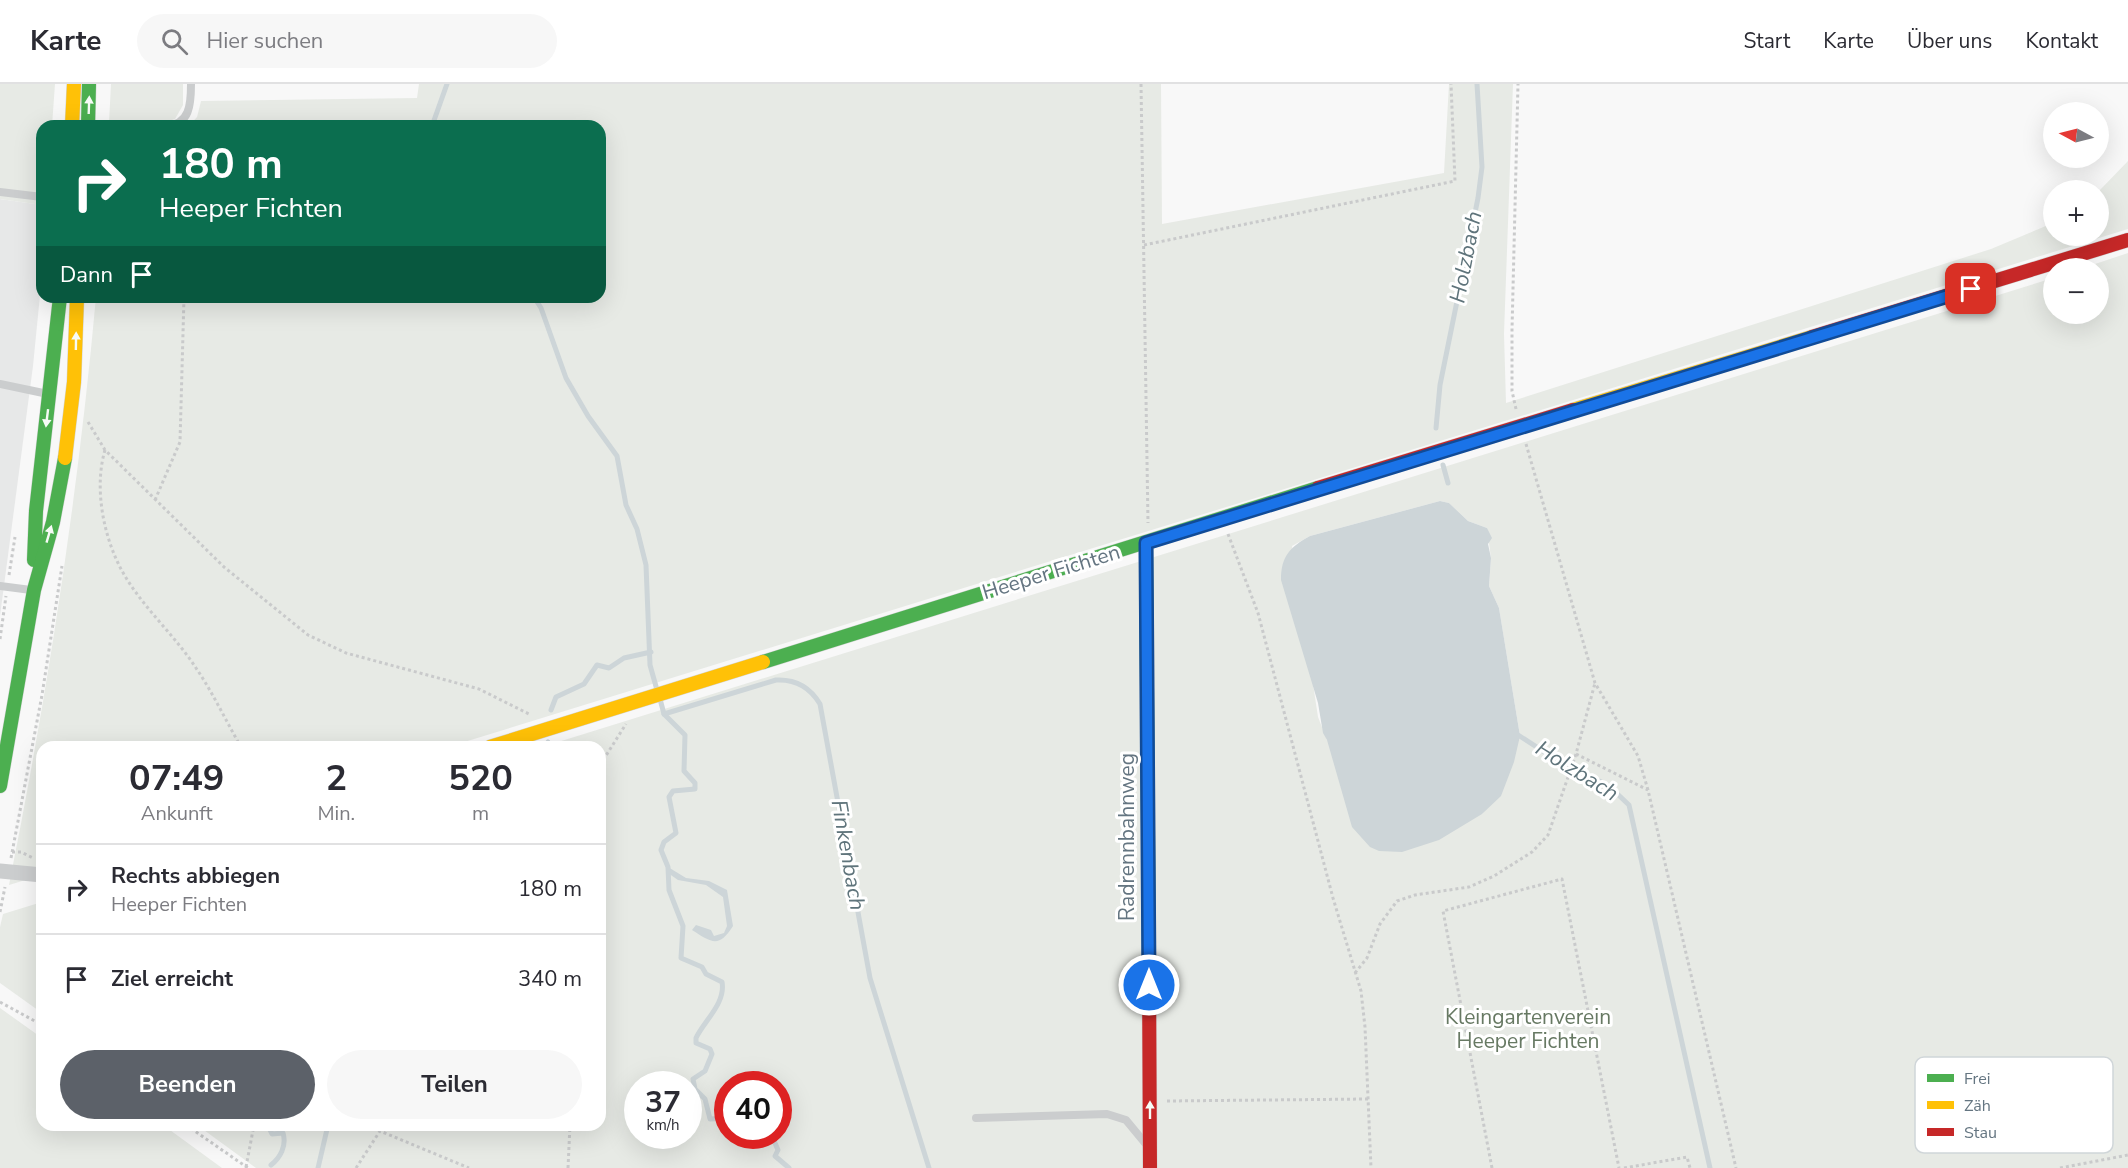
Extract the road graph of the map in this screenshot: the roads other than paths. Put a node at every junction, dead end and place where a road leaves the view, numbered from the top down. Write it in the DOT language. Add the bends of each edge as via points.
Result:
graph roads {
  1 [pos="74,84"];
  2 [pos="90,84"];
  3 [pos="190,84"];
  4 [pos="72,120"];
  5 [pos="88,120"];
  6 [pos="184,120"];
  7 [pos="0,192"];
  8 [pos="36,196"];
  9 [pos="2128,240"];
  10 [pos="59,303"];
  11 [pos="77,303"];
  12 [pos="0,384"];
  13 [pos="50,394"];
  14 [pos="1146,543"];
  15 [pos="0,586"];
  16 [pos="34,590"];
  17 [pos="510,741"];
  18 [pos="0,782"];
  19 [pos="4,871"];
  20 [pos="36,874"];
  21 [pos="976,1118"];
  22 [pos="1150,1152"];
  23 [pos="1150,1168"];
  1 -- 4 [label="street"];
  5 -- 2 [label="street, one-way"];
  3 -- 6 [label="lane" via="191,106"];
  7 -- 8 [label="lane"];
  9 -- 14 [label="street, Heeper Fichten"];
  10 -- 13 [label="street"];
  16 -- 11 [label="street, one-way" via="65,462 74,382"];
  12 -- 13 [label="lane"];
  13 -- 16 [label="street, one-way" via="36,511"];
  14 -- 17 [label="street, Heeper Fichten"];
  22 -- 14 [label="street, Radrennbahnweg, one-way"];
  15 -- 16 [label="lane"];
  16 -- 18 [label="street"];
  19 -- 20 [label="street"];
  21 -- 22 [label="lane" via="1117,1116 1135,1128"];
  22 -- 23 [label="street, Radrennbahnweg"];
}
